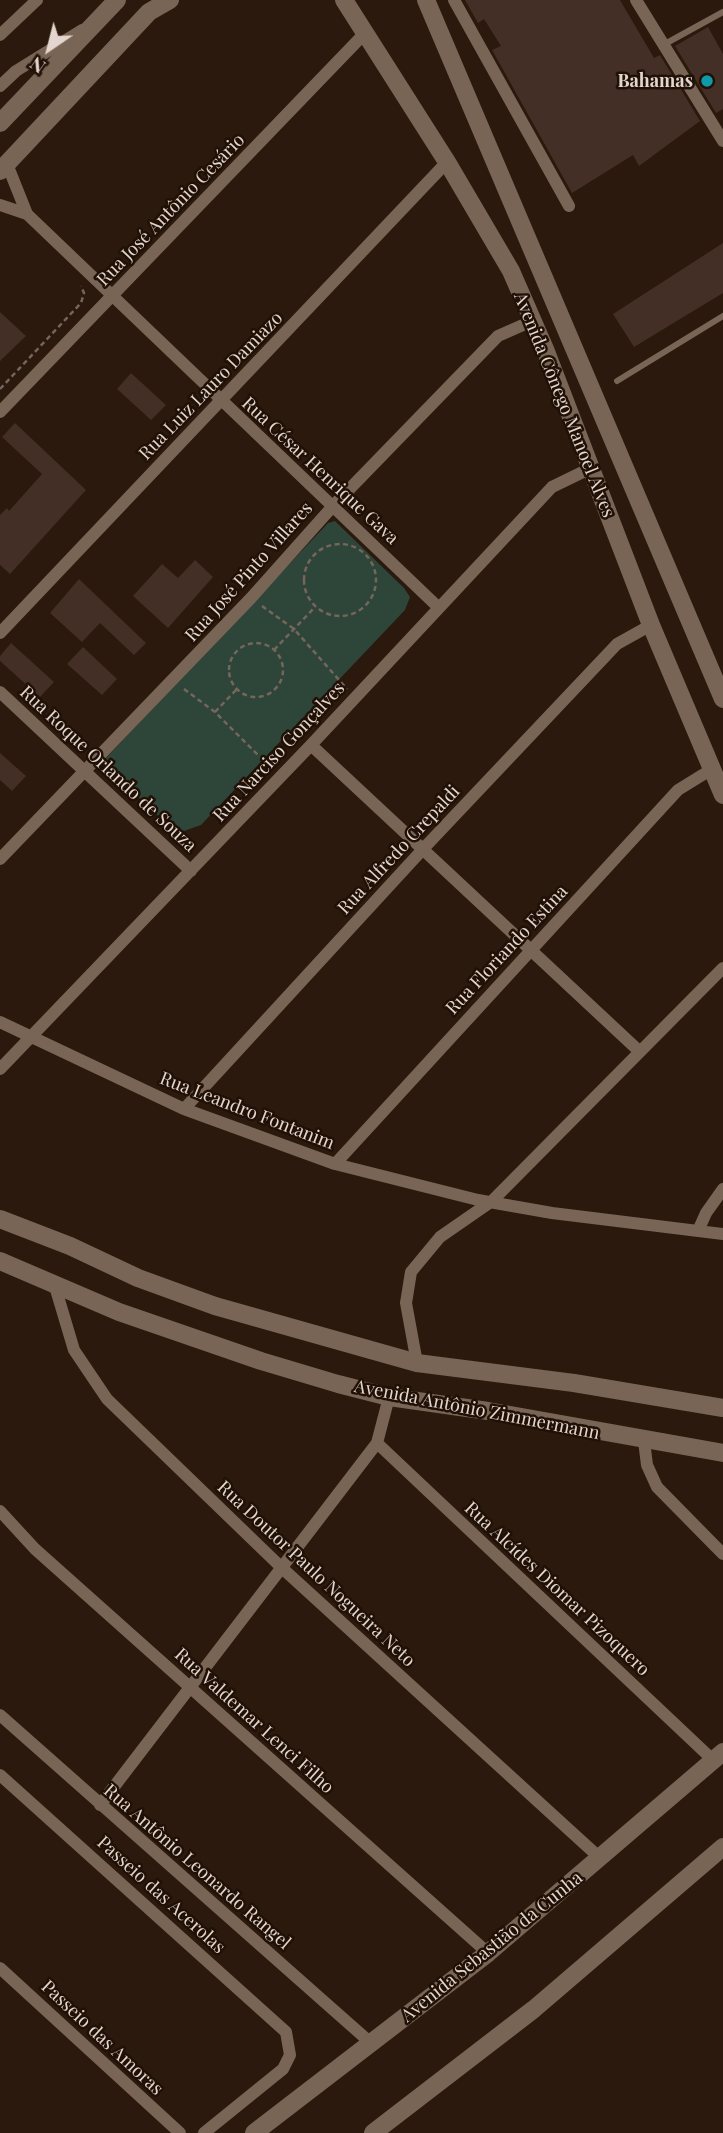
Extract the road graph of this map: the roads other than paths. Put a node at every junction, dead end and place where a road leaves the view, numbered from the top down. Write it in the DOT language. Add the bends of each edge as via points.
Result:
graph roads {
  1 [pos="37,0"];
  2 [pos="117,0"];
  3 [pos="170,0"];
  4 [pos="345,0"];
  5 [pos="426,0"];
  6 [pos="454,0"];
  7 [pos="635,0"];
  8 [pos="723,12"];
  9 [pos="97,20"];
  10 [pos="366,32"];
  11 [pos="0,34"];
  12 [pos="662,46"];
  13 [pos="0,86"];
  14 [pos="0,123"];
  15 [pos="723,141"];
  16 [pos="447,162"];
  17 [pos="4,167"];
  18 [pos="0,205"];
  19 [pos="569,206"];
  20 [pos="27,214"];
  21 [pos="113,297"];
  22 [pos="723,316"];
  23 [pos="532,321"];
  24 [pos="617,381"];
  25 [pos="221,402"];
  26 [pos="0,412"];
  27 [pos="589,468"];
  28 [pos="333,506"];
  29 [pos="438,607"];
  30 [pos="651,625"];
  31 [pos="0,633"];
  32 [pos="0,692"];
  33 [pos="723,699"];
  34 [pos="312,745"];
  35 [pos="712,769"];
  36 [pos="83,772"];
  37 [pos="723,795"];
  38 [pos="424,848"];
  39 [pos="0,859"];
  40 [pos="191,871"];
  41 [pos="531,949"];
  42 [pos="723,968"];
  43 [pos="0,1022"];
  44 [pos="32,1038"];
  45 [pos="639,1051"];
  46 [pos="0,1069"];
  47 [pos="184,1110"];
  48 [pos="334,1164"];
  49 [pos="723,1189"];
  50 [pos="492,1201"];
  51 [pos="0,1219"];
  52 [pos="698,1231"];
  53 [pos="723,1234"];
  54 [pos="0,1261"];
  55 [pos="54,1283"];
  56 [pos="417,1363"];
  57 [pos="389,1397"];
  58 [pos="723,1408"];
  59 [pos="644,1441"];
  60 [pos="377,1443"];
  61 [pos="723,1454"];
  62 [pos="0,1511"];
  63 [pos="723,1554"];
  64 [pos="282,1568"];
  65 [pos="190,1688"];
  66 [pos="0,1715"];
  67 [pos="718,1756"];
  68 [pos="0,1775"];
  69 [pos="100,1805"];
  70 [pos="723,1847"];
  71 [pos="600,1858"];
  72 [pos="488,1953"];
  73 [pos="0,1968"];
  74 [pos="372,2044"];
  75 [pos="180,2133"];
  76 [pos="204,2133"];
  77 [pos="254,2133"];
  78 [pos="373,2133"];
  1 -- 11 [label="street"];
  2 -- 9 [label="street"];
  3 -- 17 [label="street" via="149,12"];
  4 -- 10 [label="street, Avenida Cônego Manoel Alves"];
  5 -- 33 [label="street, Avenida Cônego Manoel Alves"];
  6 -- 19 [label="street"];
  7 -- 12 [label="street"];
  8 -- 12 [label="lane"];
  9 -- 13 [label="street"];
  9 -- 14 [label="street"];
  10 -- 16 [label="street, Avenida Cônego Manoel Alves"];
  10 -- 21 [label="street, Rua José Antônio Cesário"];
  12 -- 15 [label="street"];
  16 -- 23 [label="street, Avenida Cônego Manoel Alves" via="510,271"];
  16 -- 25 [label="street, Rua Luiz Lauro Damiazo"];
  17 -- 20 [label="street, Rua César Henrique Gava"];
  18 -- 20 [label="street, Rua César Henrique Gava"];
  20 -- 21 [label="street, Rua César Henrique Gava"];
  21 -- 25 [label="street, Rua César Henrique Gava"];
  21 -- 26 [label="street, Rua José Antônio Cesário"];
  22 -- 24 [label="lane"];
  23 -- 27 [label="street, Avenida Cônego Manoel Alves"];
  23 -- 28 [label="street, Rua José Pinto Villares" via="498,336"];
  25 -- 28 [label="street, Rua César Henrique Gava"];
  25 -- 31 [label="street, Rua Luiz Lauro Damiazo"];
  27 -- 29 [label="street, Rua Narciso Gonçalves" via="552,487"];
  27 -- 30 [label="street, Avenida Cônego Manoel Alves"];
  28 -- 29 [label="street, Rua César Henrique Gava"];
  28 -- 36 [label="street, Rua José Pinto Villares"];
  29 -- 34 [label="street, Rua Narciso Gonçalves"];
  30 -- 35 [label="street, Avenida Cônego Manoel Alves"];
  30 -- 38 [label="street, Rua Alfredo Crepaldi" via="617,644"];
  32 -- 36 [label="street, Rua Roque Orlando de Souza"];
  34 -- 38 [label="street"];
  34 -- 40 [label="street, Rua Narciso Gonçalves"];
  35 -- 37 [label="street, Avenida Cônego Manoel Alves"];
  35 -- 41 [label="street, Rua Floriando Estina" via="678,790"];
  36 -- 39 [label="street, Rua José Pinto Villares"];
  36 -- 40 [label="street, Rua Roque Orlando de Souza"];
  38 -- 41 [label="street"];
  38 -- 47 [label="street, Rua Alfredo Crepaldi"];
  40 -- 44 [label="street, Rua Narciso Gonçalves"];
  41 -- 45 [label="street"];
  41 -- 48 [label="street, Rua Floriando Estina"];
  42 -- 45 [label="street"];
  43 -- 44 [label="street, Rua Leandro Fontanim"];
  44 -- 46 [label="street, Rua Narciso Gonçalves"];
  44 -- 47 [label="street, Rua Leandro Fontanim"];
  45 -- 50 [label="street"];
  47 -- 48 [label="street, Rua Leandro Fontanim"];
  48 -- 50 [label="street, Rua Leandro Fontanim"];
  49 -- 52 [label="street"];
  50 -- 52 [label="street, Rua Leandro Fontanim"];
  50 -- 56 [label="street" via="440,1237 411,1272 406,1303"];
  51 -- 56 [label="street, Avenida Antônio Zimmermann" via="215,1306"];
  52 -- 53 [label="street, Rua Leandro Fontanim"];
  54 -- 55 [label="street, Avenida Antônio Zimmermann"];
  55 -- 57 [label="street, Avenida Antônio Zimmermann" via="119,1312 261,1362"];
  55 -- 64 [label="street, Rua Doutor Paulo Nogueira Neto" via="67,1332 94,1384"];
  56 -- 58 [label="street, Avenida Antônio Zimmermann"];
  57 -- 59 [label="street, Avenida Antônio Zimmermann"];
  57 -- 60 [label="street"];
  59 -- 61 [label="street, Avenida Antônio Zimmermann"];
  59 -- 63 [label="street" via="647,1465 657,1487"];
  60 -- 64 [label="street"];
  60 -- 67 [label="street, Rua Alcídes Diomar Pizoquero"];
  62 -- 65 [label="street, Rua Valdemar Lenci Filho" via="35,1549"];
  64 -- 65 [label="street"];
  64 -- 71 [label="street, Rua Doutor Paulo Nogueira Neto"];
  65 -- 69 [label="street"];
  65 -- 72 [label="street, Rua Valdemar Lenci Filho"];
  66 -- 69 [label="street, Rua Antônio Leonardo Rangel"];
  67 -- 71 [label="street, Avenida Sebastião da Cunha"];
  68 -- 76 [label="street, Passeio das Acerolas" via="281,2025 291,2047 283,2069"];
  69 -- 74 [label="street, Rua Antônio Leonardo Rangel"];
  70 -- 78 [label="street" via="534,2009"];
  71 -- 72 [label="street, Avenida Sebastião da Cunha"];
  72 -- 74 [label="street, Avenida Sebastião da Cunha"];
  73 -- 75 [label="street, Passeio das Amoras"];
  74 -- 77 [label="street, Avenida Sebastião da Cunha"];
}
